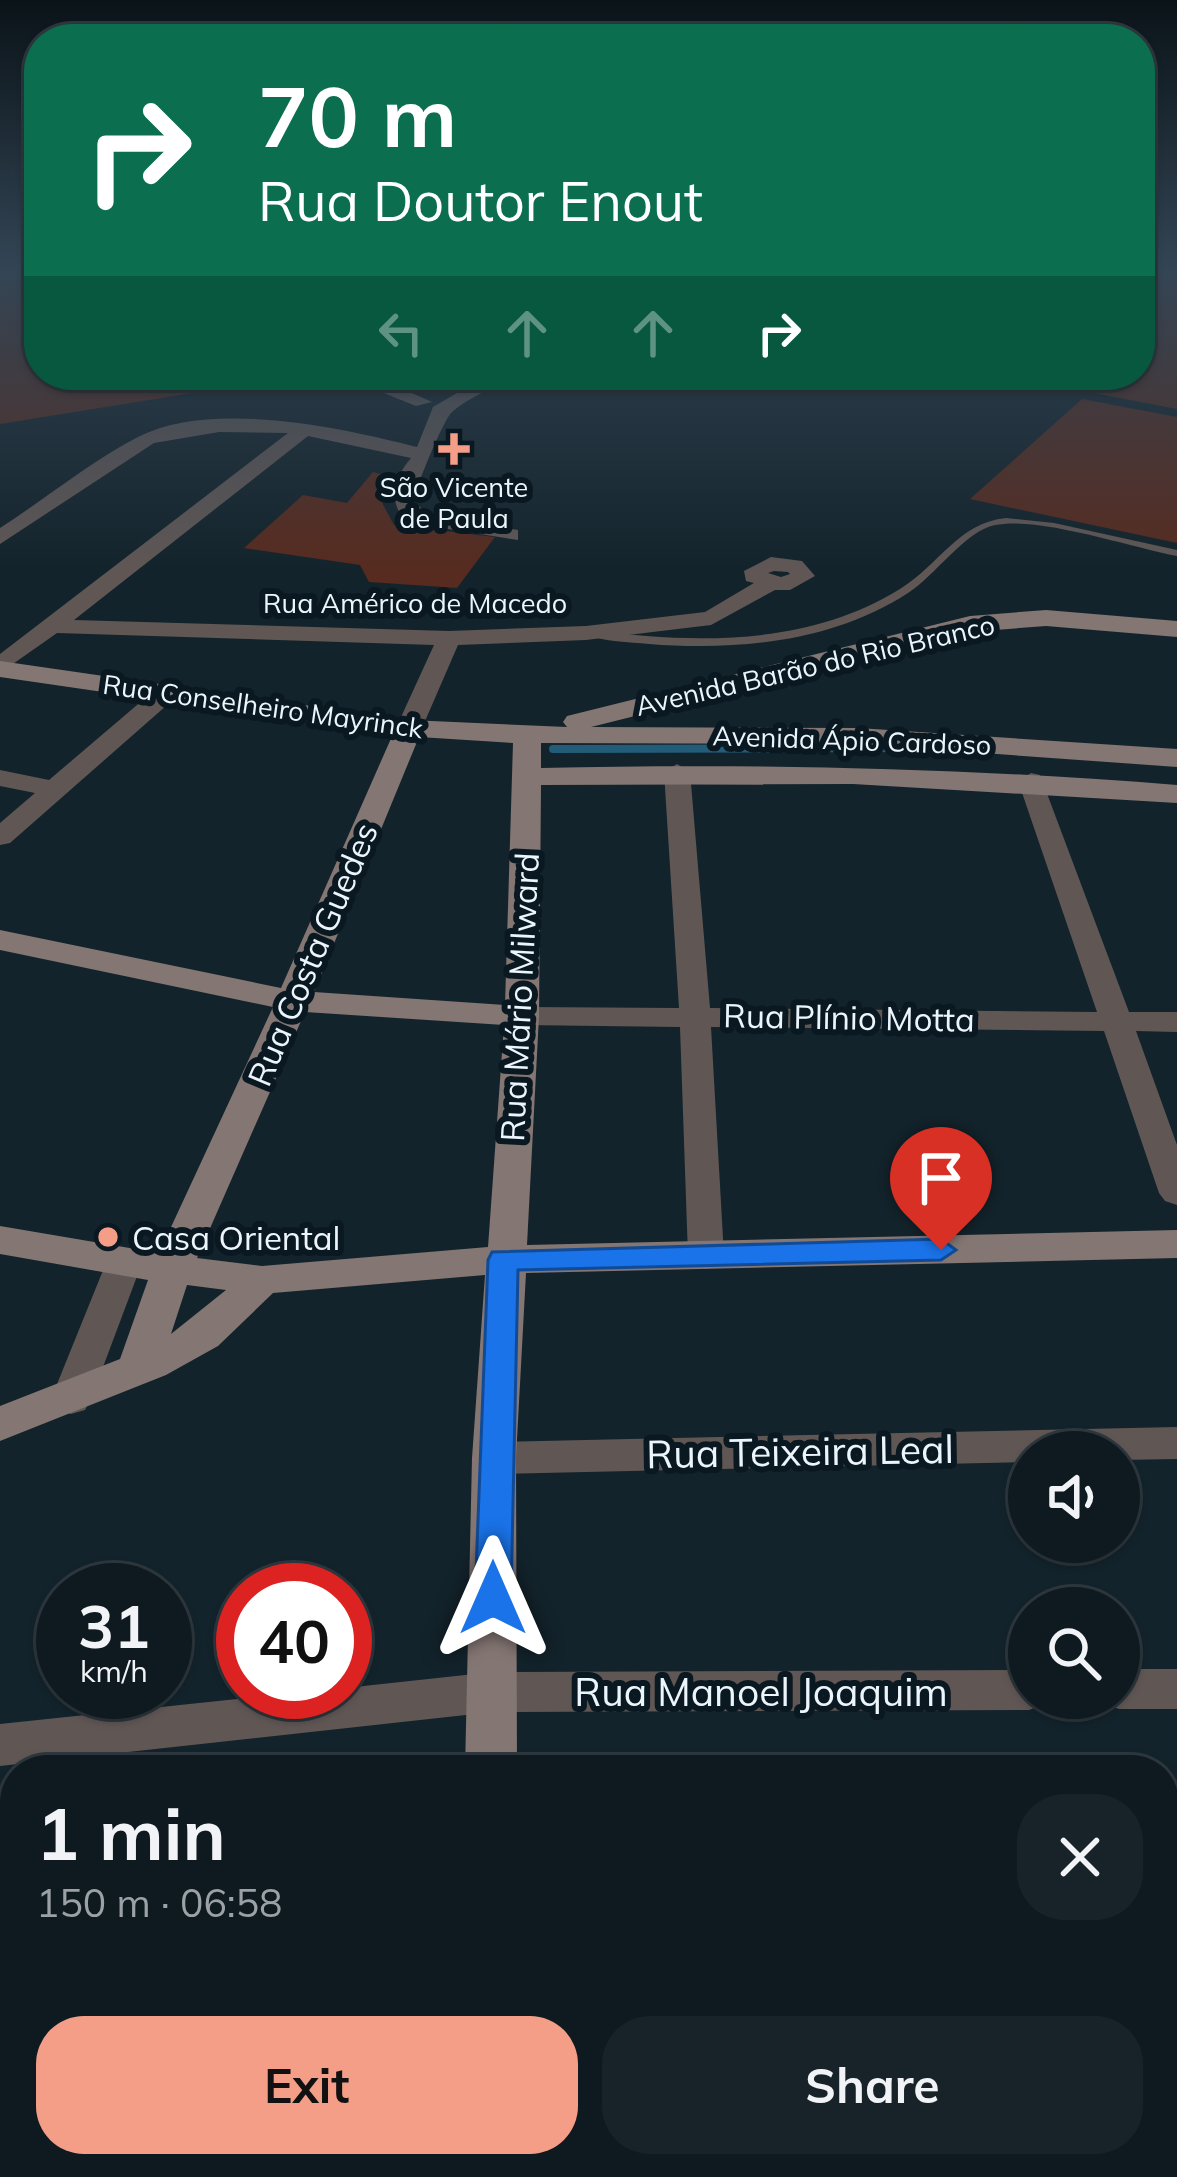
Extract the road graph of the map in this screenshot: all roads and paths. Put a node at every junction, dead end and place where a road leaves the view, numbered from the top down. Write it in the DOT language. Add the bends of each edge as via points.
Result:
graph roads {
  1 [pos="391,390"];
  2 [pos="416,390"];
  3 [pos="469,390"];
  4 [pos="432,407"];
  5 [pos="308,427"];
  6 [pos="424,455"];
  7 [pos="510,535"];
  8 [pos="0,538"];
  9 [pos="1177,553"];
  10 [pos="770,584"];
  11 [pos="49,626"];
  12 [pos="1177,629"];
  13 [pos="586,633"];
  14 [pos="449,638"];
  15 [pos="0,668"];
  16 [pos="166,693"];
  17 [pos="409,728"];
  18 [pos="527,735"];
  19 [pos="1177,758"];
  20 [pos="677,772"];
  21 [pos="529,777"];
  22 [pos="0,778"];
  23 [pos="1031,781"];
  24 [pos="53,789"];
  25 [pos="1177,794"];
  26 [pos="0,837"];
  27 [pos="0,940"];
  28 [pos="293,1001"];
  29 [pos="695,1014"];
  30 [pos="522,1016"];
  31 [pos="1118,1022"];
  32 [pos="1177,1022"];
  33 [pos="1177,1193"];
  34 [pos="0,1240"];
  35 [pos="1177,1244"];
  36 [pos="706,1256"];
  37 [pos="503,1260"];
  38 [pos="124,1263"];
  39 [pos="172,1270"];
  40 [pos="262,1280"];
  41 [pos="137,1371"];
  42 [pos="71,1399"];
  43 [pos="0,1424"];
  44 [pos="1177,1443"];
  45 [pos="494,1458"];
  46 [pos="1177,1689"];
  47 [pos="1008,1690"];
  48 [pos="1140,1690"];
  49 [pos="493,1692"];
  50 [pos="0,1745"];
  51 [pos="491,1755"];
  1 -- 4 [label="street"];
  2 -- 4 [label="street"];
  3 -- 4 [label="street"];
  4 -- 6 [label="street"];
  5 -- 6 [label="street"];
  5 -- 8 [label="street" via="226,425 148,439"];
  5 -- 11 [label="street"];
  6 -- 7 [label="street" via="404,487 409,513"];
  9 -- 13 [label="lane" via="994,522 903,592 825,626 697,642"];
  10 -- 13 [label="street, Rua Américo de Macedo" via="711,618"];
  11 -- 14 [label="street, Rua Américo de Macedo"];
  11 -- 15 [label="street"];
  12 -- 18 [label="street, Avenida Barão do Rio Branco" via="1046,617 970,624"];
  13 -- 14 [label="street, Rua Américo de Macedo"];
  14 -- 17 [label="street, Rua Costa Guedes"];
  15 -- 16 [label="street, Rua Conselheiro Mayrinck"];
  16 -- 17 [label="street, Rua Conselheiro Mayrinck"];
  16 -- 24 [label="street"];
  17 -- 18 [label="street, Rua Conselheiro Mayrinck"];
  17 -- 28 [label="street, Rua Costa Guedes"];
  18 -- 19 [label="street, Avenida Ápio Cardoso" via="858,736"];
  18 -- 21 [label="street, Rua Mário Milward"];
  20 -- 21 [label="street, Avenida Ápio Cardoso"];
  20 -- 23 [label="street, Avenida Ápio Cardoso"];
  20 -- 29 [label="street"];
  21 -- 30 [label="street, Rua Mário Milward"];
  22 -- 24 [label="street"];
  23 -- 25 [label="street, Avenida Ápio Cardoso"];
  23 -- 31 [label="street"];
  24 -- 26 [label="street"];
  27 -- 28 [label="street"];
  28 -- 30 [label="street"];
  28 -- 39 [label="street, Rua Costa Guedes"];
  29 -- 30 [label="street, Rua Plínio Motta"];
  29 -- 31 [label="street, Rua Plínio Motta"];
  29 -- 36 [label="street"];
  30 -- 37 [label="street, Rua Mário Milward"];
  31 -- 32 [label="street, Rua Plínio Motta"];
  31 -- 33 [label="street"];
  34 -- 38 [label="street"];
  35 -- 36 [label="street"];
  36 -- 37 [label="street"];
  37 -- 40 [label="street"];
  37 -- 45 [label="street, Rua Mário Milward"];
  38 -- 39 [label="street"];
  38 -- 42 [label="street"];
  39 -- 40 [label="street"];
  39 -- 41 [label="street, Rua Costa Guedes"];
  40 -- 41 [label="street" via="203,1335"];
  41 -- 42 [label="street"];
  42 -- 43 [label="street"];
  44 -- 45 [label="street, Rua Teixeira Leal"];
  45 -- 49 [label="street, Rua Mário Milward"];
  46 -- 48 [label="street"];
  47 -- 49 [label="street, Rua Manoel Joaquim"];
  49 -- 50 [label="street, Rua Manoel Joaquim"];
  49 -- 51 [label="street, Rua Mário Milward"];
}
